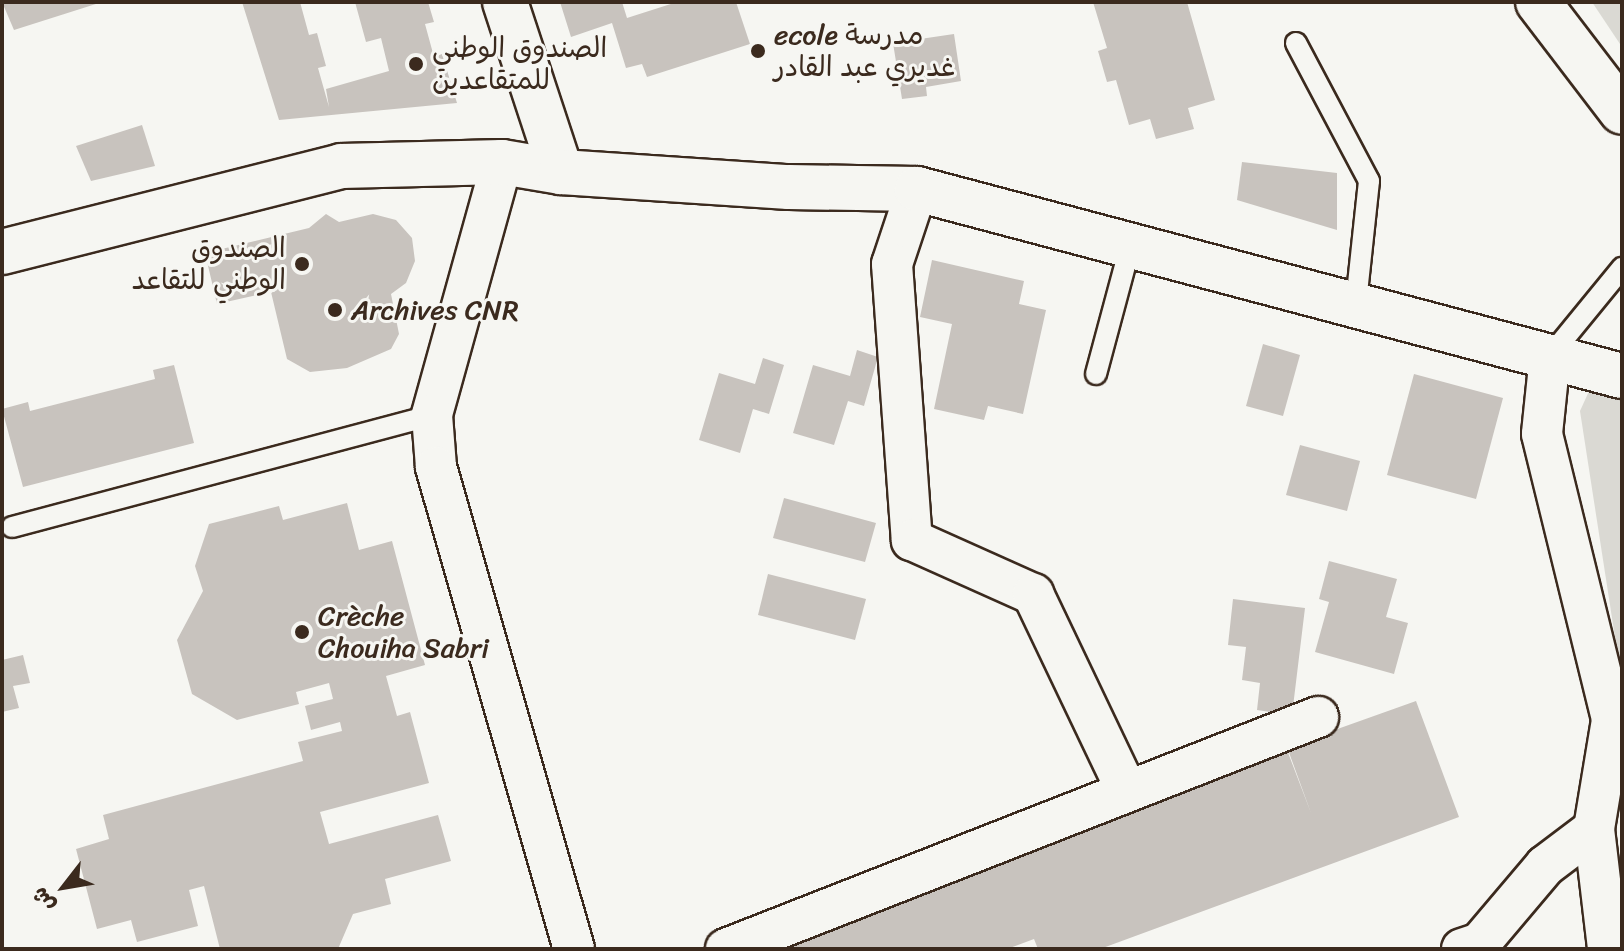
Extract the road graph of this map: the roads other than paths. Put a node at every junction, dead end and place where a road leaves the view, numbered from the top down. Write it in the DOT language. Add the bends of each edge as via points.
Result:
graph roads {
  1 [pos="505,2"];
  2 [pos="1538,2"];
  3 [pos="1296,43"];
  4 [pos="1622,112"];
  5 [pos="502,162"];
  6 [pos="561,172"];
  7 [pos="917,189"];
  8 [pos="1131,243"];
  9 [pos="2,252"];
  10 [pos="1622,268"];
  11 [pos="1356,302"];
  12 [pos="1550,356"];
  13 [pos="1096,374"];
  14 [pos="1622,376"];
  15 [pos="432,415"];
  16 [pos="12,527"];
  17 [pos="1318,717"];
  18 [pos="1617,720"];
  19 [pos="1127,791"];
  20 [pos="1594,829"];
  21 [pos="1474,947"];
  22 [pos="574,949"];
  23 [pos="726,949"];
  24 [pos="1608,949"];
  1 -- 6 [label="street"];
  2 -- 4 [label="street"];
  3 -- 11 [label="lane" via="1369,181"];
  5 -- 6 [label="street"];
  5 -- 9 [label="street" via="341,166"];
  5 -- 15 [label="street"];
  6 -- 7 [label="street" via="789,187"];
  7 -- 8 [label="street"];
  7 -- 19 [label="street" via="892,264 912,540 1033,594"];
  8 -- 11 [label="street"];
  8 -- 13 [label="lane"];
  10 -- 12 [label="lane"];
  11 -- 12 [label="street"];
  12 -- 14 [label="street"];
  12 -- 18 [label="street" via="1542,434"];
  15 -- 16 [label="lane"];
  15 -- 22 [label="street" via="436,467"];
  17 -- 19 [label="street"];
  18 -- 20 [label="street"];
  19 -- 23 [label="street"];
  20 -- 21 [label="street" via="1545,866"];
  20 -- 24 [label="street"];
}
